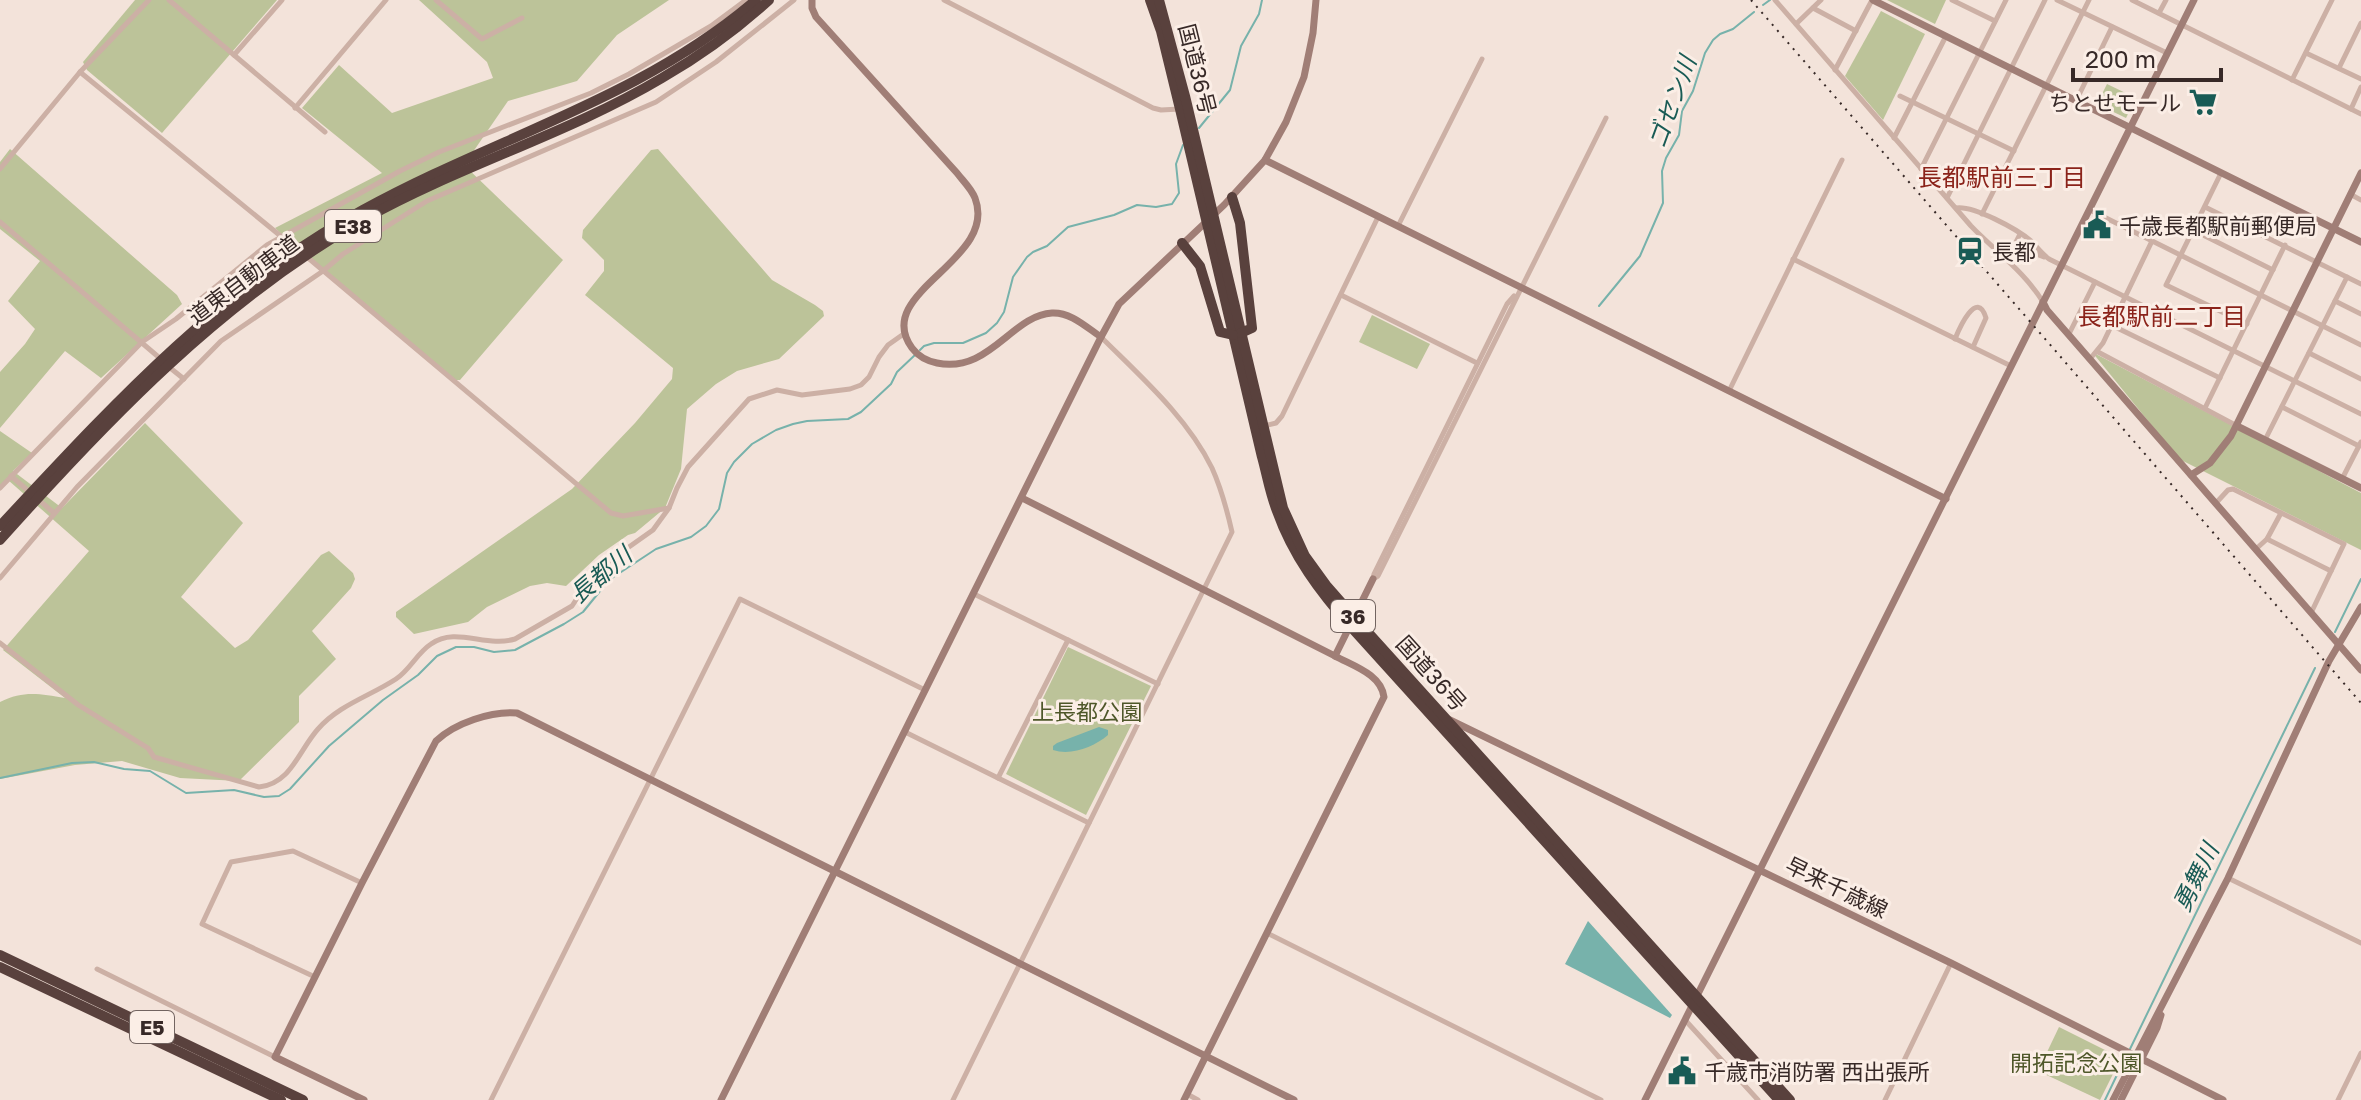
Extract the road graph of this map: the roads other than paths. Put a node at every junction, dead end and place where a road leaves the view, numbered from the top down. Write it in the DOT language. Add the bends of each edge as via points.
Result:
graph roads {
  1 [pos="149,0"];
  2 [pos="169,0"];
  3 [pos="282,0"];
  4 [pos="386,0"];
  5 [pos="436,0"];
  6 [pos="746,0"];
  7 [pos="756,0"];
  8 [pos="769,0"];
  9 [pos="794,0"];
  10 [pos="812,0"];
  11 [pos="944,0"];
  12 [pos="1150,0"];
  13 [pos="1159,0"];
  14 [pos="1316,0"];
  15 [pos="1775,0"];
  16 [pos="1821,0"];
  17 [pos="1872,0"];
  18 [pos="1952,0"];
  19 [pos="2006,0"];
  20 [pos="2045,0"];
  21 [pos="2057,0"];
  22 [pos="2089,0"];
  23 [pos="2132,0"];
  24 [pos="2166,0"];
  25 [pos="2194,0"];
  26 [pos="2332,0"];
  27 [pos="1965,3"];
  28 [pos="1813,8"];
  29 [pos="2082,13"];
  30 [pos="2159,13"];
  31 [pos="522,18"];
  32 [pos="1995,21"];
  33 [pos="2361,23"];
  34 [pos="1796,24"];
  35 [pos="2182,25"];
  36 [pos="2112,27"];
  37 [pos="1856,31"];
  38 [pos="1946,36"];
  39 [pos="1979,53"];
  40 [pos="2167,53"];
  41 [pos="2306,53"];
  42 [pos="234,55"];
  43 [pos="1482,59"];
  44 [pos="2339,68"];
  45 [pos="2011,69"];
  46 [pos="1835,70"];
  47 [pos="80,72"];
  48 [pos="2361,79"];
  49 [pos="2292,80"];
  50 [pos="2046,86"];
  51 [pos="2361,87"];
  52 [pos="1900,96"];
  53 [pos="2076,101"];
  54 [pos="1913,102"];
  55 [pos="295,108"];
  56 [pos="1180,109"];
  57 [pos="2351,109"];
  58 [pos="2361,114"];
  59 [pos="1606,118"];
  60 [pos="1947,118"];
  61 [pos="2130,127"];
  62 [pos="325,132"];
  63 [pos="1979,134"];
  64 [pos="1894,138"];
  65 [pos="2014,151"];
  66 [pos="1265,160"];
  67 [pos="1842,160"];
  68 [pos="0,169"];
  69 [pos="1921,169"];
  70 [pos="2221,173"];
  71 [pos="2361,173"];
  72 [pos="2350,194"];
  73 [pos="1947,198"];
  74 [pos="2361,200"];
  75 [pos="1228,201"];
  76 [pos="2205,207"];
  77 [pos="1956,208"];
  78 [pos="2089,209"];
  79 [pos="1982,214"];
  80 [pos="1378,217"];
  81 [pos="0,222"];
  82 [pos="1398,227"];
  83 [pos="2333,228"];
  84 [pos="2193,230"];
  85 [pos="2020,234"];
  86 [pos="282,238"];
  87 [pos="2152,241"];
  88 [pos="2361,242"];
  89 [pos="1182,243"];
  90 [pos="2285,245"];
  91 [pos="2181,255"];
  92 [pos="2045,257"];
  93 [pos="1793,259"];
  94 [pos="2316,262"];
  95 [pos="2061,265"];
  96 [pos="2273,270"];
  97 [pos="323,271"];
  98 [pos="2347,277"];
  99 [pos="2095,282"];
  100 [pos="2361,284"];
  101 [pos="1519,288"];
  102 [pos="1341,295"];
  103 [pos="2261,295"];
  104 [pos="2125,297"];
  105 [pos="2335,301"];
  106 [pos="2043,302"];
  107 [pos="2292,311"];
  108 [pos="2361,314"];
  109 [pos="2247,324"];
  110 [pos="2111,325"];
  111 [pos="2322,326"];
  112 [pos="905,333"];
  113 [pos="1237,334"];
  114 [pos="2069,334"];
  115 [pos="1101,337"];
  116 [pos="1955,339"];
  117 [pos="143,344"];
  118 [pos="2361,345"];
  119 [pos="1973,347"];
  120 [pos="2233,351"];
  121 [pos="2098,352"];
  122 [pos="2309,353"];
  123 [pos="2090,359"];
  124 [pos="1479,365"];
  125 [pos="2011,366"];
  126 [pos="2265,366"];
  127 [pos="181,377"];
  128 [pos="2220,378"];
  129 [pos="2361,379"];
  130 [pos="2295,382"];
  131 [pos="1729,392"];
  132 [pos="2282,407"];
  133 [pos="2205,408"];
  134 [pos="2361,414"];
  135 [pos="2238,426"];
  136 [pos="1259,427"];
  137 [pos="2265,440"];
  138 [pos="2360,444"];
  139 [pos="2191,475"];
  140 [pos="11,476"];
  141 [pos="2342,479"];
  142 [pos="0,488"];
  143 [pos="2361,488"];
  144 [pos="1022,498"];
  145 [pos="1946,499"];
  146 [pos="2216,503"];
  147 [pos="669,508"];
  148 [pos="54,513"];
  149 [pos="2281,513"];
  150 [pos="0,526"];
  151 [pos="2267,539"];
  152 [pos="0,540"];
  153 [pos="2256,549"];
  154 [pos="2331,571"];
  155 [pos="0,578"];
  156 [pos="1373,579"];
  157 [pos="1205,590"];
  158 [pos="974,594"];
  159 [pos="2361,607"];
  160 [pos="2311,613"];
  161 [pos="1353,623"];
  162 [pos="2352,623"];
  163 [pos="2361,627"];
  164 [pos="1068,640"];
  165 [pos="0,643"];
  166 [pos="2339,644"];
  167 [pos="1335,656"];
  168 [pos="2361,670"];
  169 [pos="1158,684"];
  170 [pos="926,691"];
  171 [pos="1431,714"];
  172 [pos="1445,717"];
  173 [pos="905,732"];
  174 [pos="998,778"];
  175 [pos="651,779"];
  176 [pos="1089,823"];
  177 [pos="835,870"];
  178 [pos="1761,870"];
  179 [pos="2228,878"];
  180 [pos="362,883"];
  181 [pos="1267,933"];
  182 [pos="2361,943"];
  183 [pos="1,961"];
  184 [pos="1951,963"];
  185 [pos="1020,965"];
  186 [pos="97,969"];
  187 [pos="315,977"];
  188 [pos="1696,1002"];
  189 [pos="1686,1021"];
  190 [pos="2361,1053"];
  191 [pos="2133,1055"];
  192 [pos="275,1057"];
  193 [pos="1205,1057"];
  194 [pos="1186,1097"];
  195 [pos="281,1100"];
  196 [pos="303,1100"];
  197 [pos="364,1100"];
  198 [pos="491,1100"];
  199 [pos="721,1100"];
  200 [pos="953,1100"];
  201 [pos="1198,1100"];
  202 [pos="1294,1100"];
  203 [pos="1601,1100"];
  204 [pos="1645,1100"];
  205 [pos="1758,1100"];
  206 [pos="1779,1100"];
  207 [pos="1790,1100"];
  208 [pos="1885,1100"];
  209 [pos="2113,1100"];
  210 [pos="2121,1100"];
  211 [pos="2223,1100"];
  212 [pos="2338,1100"];
  1 -- 47 [label="street"];
  2 -- 42 [label="street"];
  3 -- 42 [label="street"];
  4 -- 55 [label="street"];
  5 -- 31 [label="street" via="482,39"];
  6 -- 86 [label="street" via="629,74 439,152"];
  7 -- 150 [label="highway, 道東自動車道 / E38" via="657,70 388,197 270,268 138,380"];
  8 -- 152 [label="highway, 道東自動車道 / E38" via="661,79 393,205 276,275 152,379"];
  9 -- 97 [label="street" via="656,102 427,201"];
  10 -- 112 [label="street" via="816,17 957,173 978,209 974,234 910,305"];
  11 -- 56 [label="street" via="1153,108"];
  12 -- 56 [label="highway, 国道36号 / 36"];
  13 -- 113 [label="highway, 国道36号 / 36"];
  14 -- 66 [label="street" via="1304,77"];
  15 -- 34 [label="street"];
  16 -- 28 [label="street"];
  17 -- 37 [label="street"];
  17 -- 38 [label="street"];
  18 -- 27 [label="street"];
  19 -- 32 [label="street"];
  20 -- 45 [label="street"];
  21 -- 29 [label="street"];
  22 -- 29 [label="street"];
  23 -- 30 [label="street"];
  24 -- 30 [label="street"];
  25 -- 35 [label="street"];
  26 -- 41 [label="street"];
  27 -- 32 [label="street"];
  28 -- 34 [label="street"];
  28 -- 37 [label="street"];
  29 -- 36 [label="street"];
  29 -- 50 [label="street"];
  30 -- 35 [label="street"];
  32 -- 39 [label="street"];
  33 -- 44 [label="street"];
  34 -- 46 [label="street"];
  35 -- 40 [label="street"];
  35 -- 49 [label="street"];
  36 -- 40 [label="street"];
  36 -- 53 [label="street"];
  37 -- 46 [label="street"];
  38 -- 39 [label="street"];
  38 -- 54 [label="street"];
  39 -- 45 [label="street"];
  39 -- 60 [label="street"];
  40 -- 61 [label="street"];
  41 -- 44 [label="street"];
  41 -- 49 [label="street"];
  42 -- 55 [label="street"];
  43 -- 82 [label="street"];
  44 -- 48 [label="street"];
  45 -- 50 [label="street"];
  45 -- 63 [label="street"];
  46 -- 64 [label="street"];
  47 -- 68 [label="street"];
  47 -- 86 [label="street"];
  49 -- 57 [label="street"];
  50 -- 53 [label="street"];
  50 -- 65 [label="street"];
  51 -- 57 [label="street"];
  52 -- 54 [label="street"];
  53 -- 61 [label="street"];
  54 -- 60 [label="street"];
  54 -- 64 [label="street"];
  55 -- 62 [label="street"];
  56 -- 113 [label="highway, 国道36号 / 36"];
  57 -- 58 [label="street"];
  59 -- 101 [label="street"];
  60 -- 63 [label="street"];
  60 -- 69 [label="street"];
  61 -- 70 [label="street"];
  61 -- 78 [label="street"];
  63 -- 65 [label="street"];
  63 -- 73 [label="street"];
  64 -- 69 [label="street"];
  65 -- 79 [label="street"];
  66 -- 75 [label="street"];
  66 -- 80 [label="street"];
  67 -- 93 [label="street"];
  69 -- 73 [label="street"];
  70 -- 76 [label="street"];
  70 -- 83 [label="street"];
  71 -- 72 [label="street"];
  72 -- 74 [label="street"];
  72 -- 83 [label="street"];
  73 -- 77 [label="street"];
  75 -- 89 [label="street"];
  75 -- 113 [label="highway, 36" via="1240,223 1252,328"];
  76 -- 84 [label="street"];
  76 -- 90 [label="street"];
  77 -- 79 [label="street"];
  77 -- 106 [label="street" via="2024,275"];
  78 -- 87 [label="street"];
  78 -- 95 [label="street"];
  79 -- 85 [label="street"];
  80 -- 82 [label="street"];
  80 -- 102 [label="street"];
  81 -- 117 [label="street"];
  82 -- 101 [label="street"];
  83 -- 88 [label="street"];
  83 -- 94 [label="street"];
  84 -- 91 [label="street"];
  84 -- 96 [label="street"];
  85 -- 92 [label="street"];
  85 -- 92 [label="street" via="2019,247"];
  86 -- 97 [label="street"];
  86 -- 117 [label="street"];
  87 -- 91 [label="street"];
  87 -- 104 [label="street"];
  89 -- 113 [label="highway, 36" via="1200,266 1220,332"];
  89 -- 115 [label="street" via="1119,304"];
  90 -- 94 [label="street"];
  90 -- 96 [label="street"];
  91 -- 103 [label="street"];
  91 -- 109 [label="street" via="2166,285"];
  92 -- 95 [label="street"];
  93 -- 116 [label="street"];
  93 -- 131 [label="street"];
  94 -- 98 [label="street"];
  94 -- 107 [label="street"];
  95 -- 99 [label="street"];
  95 -- 106 [label="street"];
  96 -- 103 [label="street"];
  97 -- 127 [label="street" via="221,341"];
  97 -- 147 [label="street" via="611,513 623,516"];
  98 -- 100 [label="street"];
  98 -- 105 [label="street"];
  99 -- 104 [label="street"];
  99 -- 114 [label="street"];
  101 -- 124 [label="street"];
  101 -- 131 [label="street"];
  102 -- 124 [label="street"];
  102 -- 136 [label="street" via="1282,416"];
  103 -- 107 [label="street"];
  103 -- 109 [label="street"];
  104 -- 110 [label="street"];
  104 -- 120 [label="street"];
  105 -- 108 [label="street"];
  105 -- 111 [label="street"];
  106 -- 114 [label="street"];
  106 -- 125 [label="street"];
  107 -- 111 [label="street"];
  107 -- 126 [label="street"];
  109 -- 120 [label="street"];
  110 -- 121 [label="street"];
  110 -- 128 [label="street"];
  111 -- 118 [label="street"];
  111 -- 122 [label="street"];
  112 -- 115 [label="street" via="918,355 945,365 963,364 989,351 1049,313 1071,316"];
  112 -- 147 [label="street" via="888,345 861,385 802,395 777,390 749,399 688,467"];
  113 -- 136 [label="highway, 国道36号 / 36"];
  114 -- 123 [label="street"];
  115 -- 144 [label="street"];
  115 -- 157 [label="street" via="1188,431 1223,496 1232,532"];
  116 -- 119 [label="street"];
  116 -- 119 [label="street" via="1967,314 1981,310 1986,318"];
  117 -- 127 [label="street"];
  117 -- 140 [label="street"];
  119 -- 125 [label="street"];
  120 -- 126 [label="street"];
  120 -- 128 [label="street"];
  121 -- 123 [label="street"];
  121 -- 133 [label="street"];
  122 -- 129 [label="street"];
  122 -- 130 [label="street"];
  123 -- 139 [label="street"];
  124 -- 156 [label="street"];
  125 -- 145 [label="street"];
  126 -- 130 [label="street"];
  126 -- 135 [label="street"];
  127 -- 148 [label="street"];
  128 -- 133 [label="street"];
  130 -- 132 [label="street"];
  130 -- 134 [label="street"];
  131 -- 145 [label="street"];
  132 -- 137 [label="street"];
  132 -- 138 [label="street"];
  133 -- 135 [label="street"];
  135 -- 137 [label="street"];
  135 -- 139 [label="street" via="2216,457"];
  136 -- 161 [label="highway, 国道36号 / 36" via="1277,511 1297,556 1320,591"];
  137 -- 141 [label="street"];
  138 -- 141 [label="street"];
  139 -- 146 [label="street"];
  140 -- 142 [label="street"];
  140 -- 148 [label="street"];
  141 -- 143 [label="street"];
  144 -- 157 [label="street"];
  144 -- 158 [label="street"];
  145 -- 178 [label="street"];
  146 -- 149 [label="street" via="2233,489"];
  146 -- 153 [label="street"];
  147 -- 165 [label="street" via="653,530 595,571 564,612 506,642 448,637 430,644 396,679 325,722 285,777 270,786 154,757"];
  148 -- 155 [label="street"];
  149 -- 151 [label="street"];
  149 -- 154 [label="street" via="2344,544"];
  151 -- 153 [label="street"];
  151 -- 154 [label="street"];
  153 -- 160 [label="street"];
  154 -- 160 [label="street"];
  156 -- 161 [label="street"];
  157 -- 167 [label="street"];
  157 -- 169 [label="street"];
  158 -- 164 [label="street"];
  158 -- 170 [label="street"];
  159 -- 162 [label="street"];
  160 -- 166 [label="street"];
  161 -- 167 [label="street"];
  161 -- 171 [label="highway, 国道36号 / 36"];
  161 -- 172 [label="highway, 国道36号 / 36"];
  162 -- 163 [label="street"];
  162 -- 166 [label="street"];
  164 -- 169 [label="street"];
  164 -- 174 [label="street"];
  166 -- 168 [label="street"];
  166 -- 179 [label="street"];
  167 -- 181 [label="street" via="1376,679 1384,697"];
  169 -- 176 [label="street"];
  170 -- 173 [label="street"];
  170 -- 175 [label="street" via="740,599"];
  171 -- 172 [label="street, 早来千歳線"];
  171 -- 188 [label="highway, 国道36号 / 36"];
  172 -- 178 [label="street, 早来千歳線"];
  172 -- 188 [label="highway, 国道36号 / 36"];
  173 -- 174 [label="street"];
  173 -- 177 [label="street"];
  174 -- 176 [label="street"];
  175 -- 177 [label="street"];
  175 -- 180 [label="street" via="517,713 459,726 433,747"];
  175 -- 198 [label="street"];
  176 -- 185 [label="street"];
  177 -- 185 [label="street"];
  177 -- 199 [label="street"];
  178 -- 184 [label="street, 早来千歳線"];
  178 -- 188 [label="street"];
  179 -- 182 [label="street"];
  179 -- 191 [label="street" via="2157,1028"];
  180 -- 187 [label="street"];
  180 -- 187 [label="street" via="293,851 231,862 202,924"];
  181 -- 193 [label="street"];
  181 -- 203 [label="street"];
  183 -- 195 [label="highway, E5" via="33,982"];
  183 -- 196 [label="highway, E5"];
  184 -- 191 [label="street, 早来千歳線"];
  184 -- 208 [label="street"];
  185 -- 193 [label="street"];
  185 -- 200 [label="street"];
  186 -- 192 [label="street"];
  187 -- 192 [label="street"];
  188 -- 189 [label="street"];
  188 -- 206 [label="highway, 国道36号 / 36"];
  188 -- 207 [label="highway, 国道36号 / 36"];
  189 -- 204 [label="street"];
  189 -- 205 [label="street"];
  190 -- 212 [label="street"];
  191 -- 209 [label="street"];
  191 -- 210 [label="street"];
  191 -- 211 [label="street, 早来千歳線"];
  192 -- 197 [label="street"];
  193 -- 194 [label="street"];
  193 -- 202 [label="street"];
  194 -- 201 [label="street"];
}
